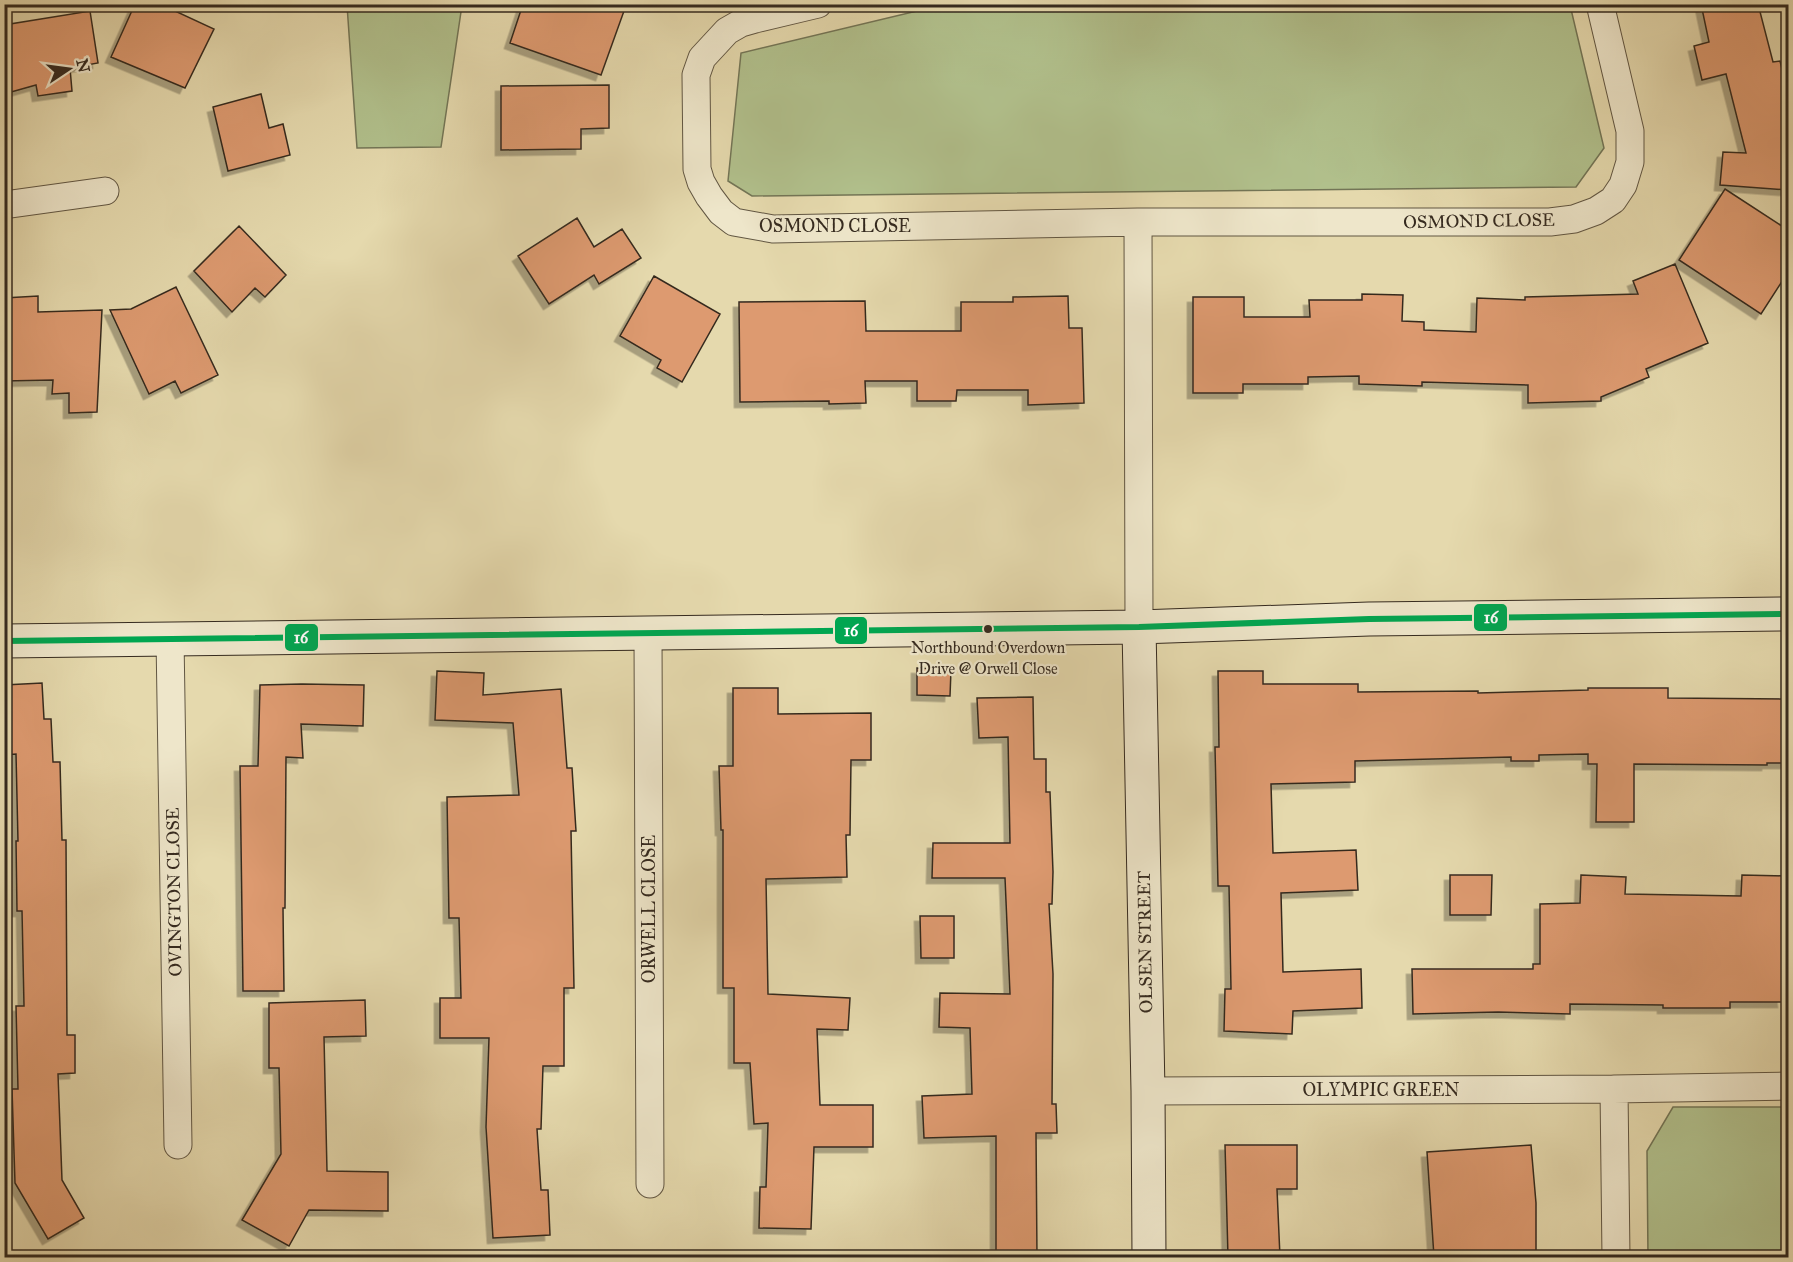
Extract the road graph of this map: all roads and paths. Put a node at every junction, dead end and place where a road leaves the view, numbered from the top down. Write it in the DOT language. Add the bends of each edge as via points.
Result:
graph roads {
  1 [pos="818,4"];
  2 [pos="1600,4"];
  3 [pos="105,191"];
  4 [pos="4,205"];
  5 [pos="1138,222"];
  6 [pos="1788,614"];
  7 [pos="1139,627"];
  8 [pos="648,634"];
  9 [pos="170,638"];
  10 [pos="4,641"];
  11 [pos="1788,1086"];
  12 [pos="1614,1089"];
  13 [pos="1148,1091"];
  14 [pos="177,1145"];
  15 [pos="650,1184"];
  16 [pos="1149,1257"];
  17 [pos="1616,1257"];
  1 -- 5 [label="street, OSMOND CLOSE" via="741,23 727,31 702,58 696,75 697,169 709,196 734,222 773,229"];
  2 -- 5 [label="street, OSMOND CLOSE" via="1630,131 1630,162 1613,200 1596,211 1550,222"];
  3 -- 4 [label="street"];
  5 -- 7 [label="street"];
  6 -- 7 [label="street" via="1369,619"];
  7 -- 8 [label="street"];
  7 -- 13 [label="street, OLSEN STREET"];
  8 -- 9 [label="street"];
  8 -- 15 [label="street, ORWELL CLOSE"];
  9 -- 10 [label="street"];
  9 -- 14 [label="street, OVINGTON CLOSE"];
  11 -- 12 [label="street, OLYMPIC GREEN"];
  12 -- 13 [label="street, OLYMPIC GREEN"];
  12 -- 17 [label="street"];
  13 -- 16 [label="street, OLSEN STREET"];
}
